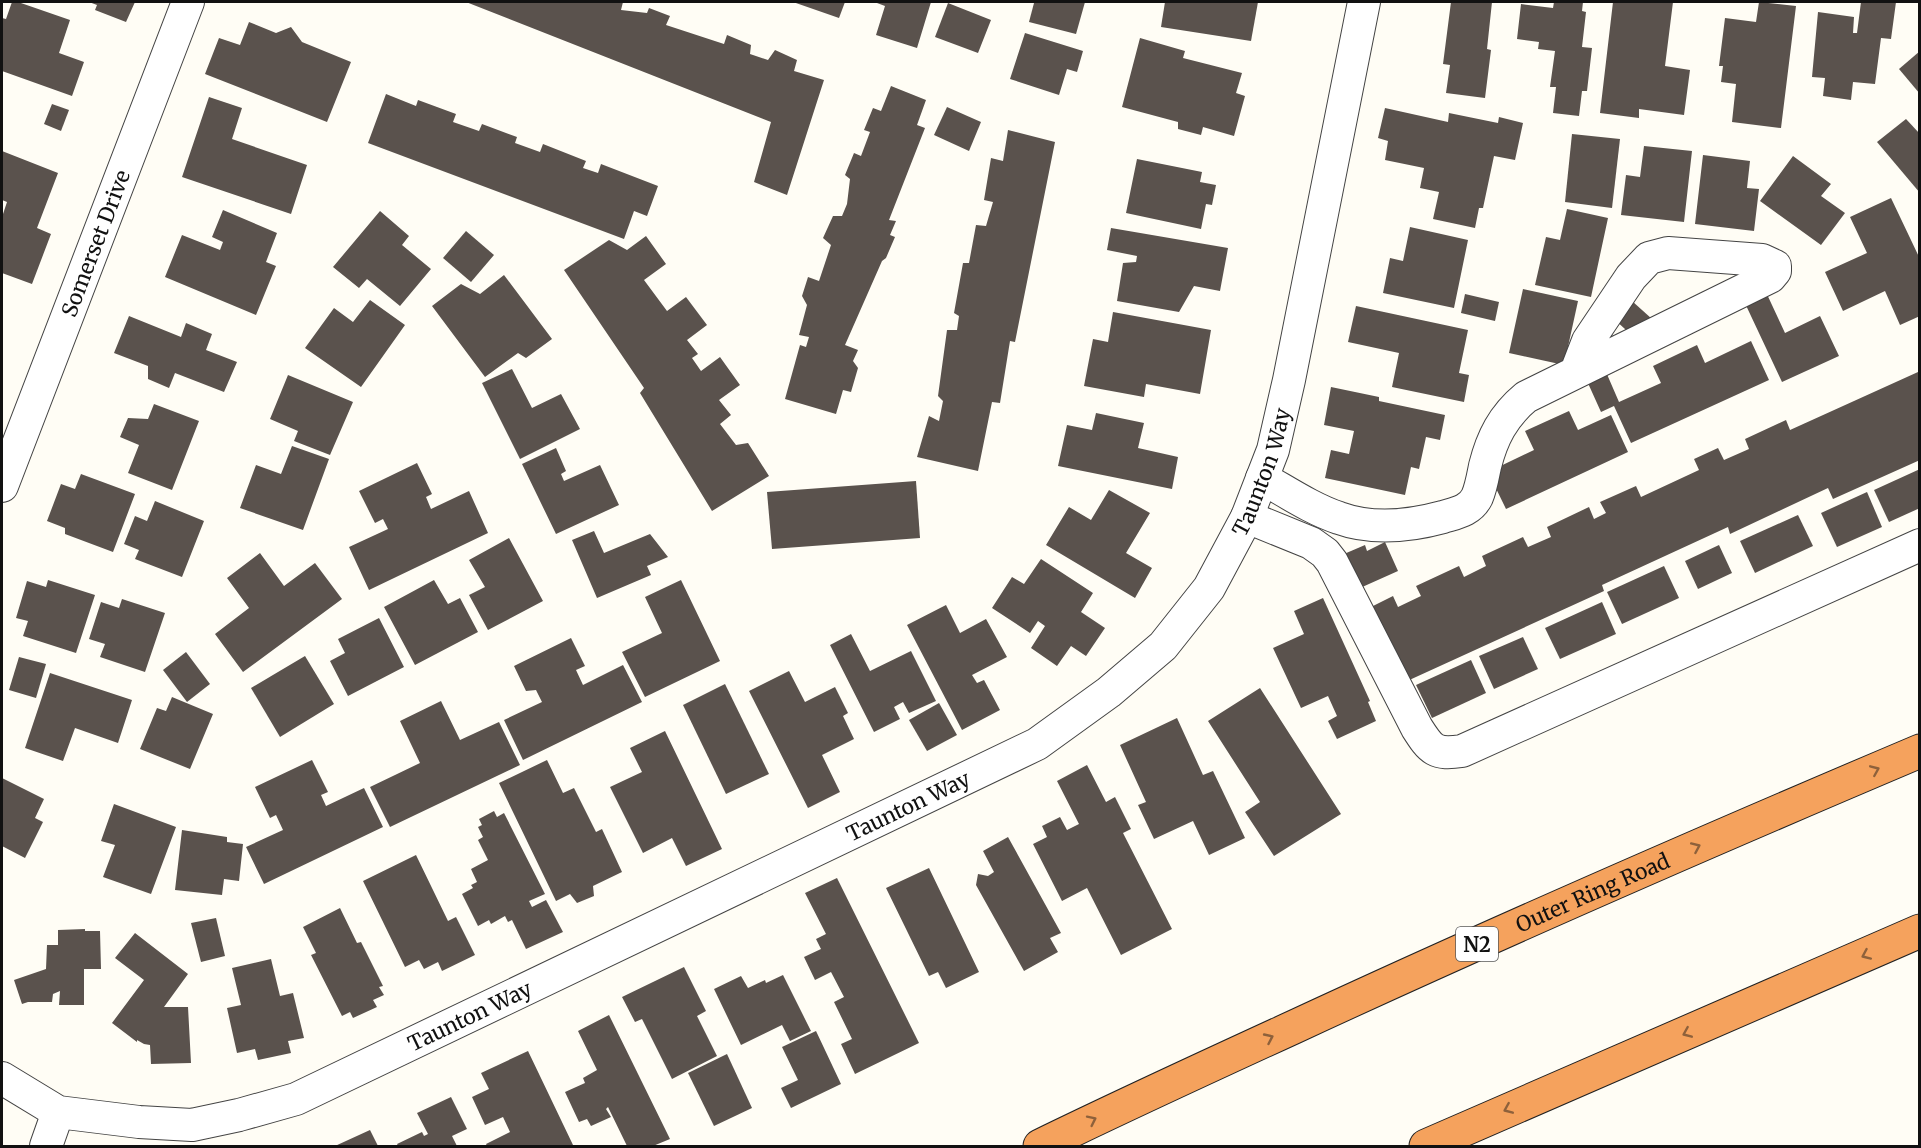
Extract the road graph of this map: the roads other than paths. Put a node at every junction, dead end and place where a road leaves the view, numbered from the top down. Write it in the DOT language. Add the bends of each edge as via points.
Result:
graph roads {
  1 [pos="188,2"];
  2 [pos="1364,2"];
  3 [pos="1576,372"];
  4 [pos="1262,478"];
  5 [pos="2,486"];
  6 [pos="1247,517"];
  7 [pos="1920,545"];
  8 [pos="1920,751"];
  9 [pos="1920,931"];
  10 [pos="2,1078"];
  11 [pos="58,1112"];
  12 [pos="46,1146"];
  13 [pos="1040,1146"];
  14 [pos="1426,1146"];
  1 -- 5 [label="street, Somerset Drive"];
  2 -- 4 [label="street, Taunton Way" via="1289,380 1273,450"];
  3 -- 3 [label="street" via="1770,277 1775,266 1762,260 1668,253 1649,258 1631,277 1588,341"];
  3 -- 4 [label="street" via="1516,405 1491,442 1476,498 1462,511 1426,522 1372,525 1339,518"];
  4 -- 6 [label="street, Taunton Way"];
  6 -- 7 [label="street" via="1311,543 1325,553 1346,586 1417,728 1427,744 1443,753 1462,751"];
  6 -- 11 [label="street, Taunton Way" via="1209,588 1163,646 1109,692 1037,744 296,1099 192,1125"];
  13 -- 8 [label="highway, Outer Ring Road / N2, one-way" via="1394,981"];
  9 -- 14 [label="highway, one-way"];
  10 -- 11 [label="street, Taunton Way"];
  11 -- 12 [label="street"];
}
